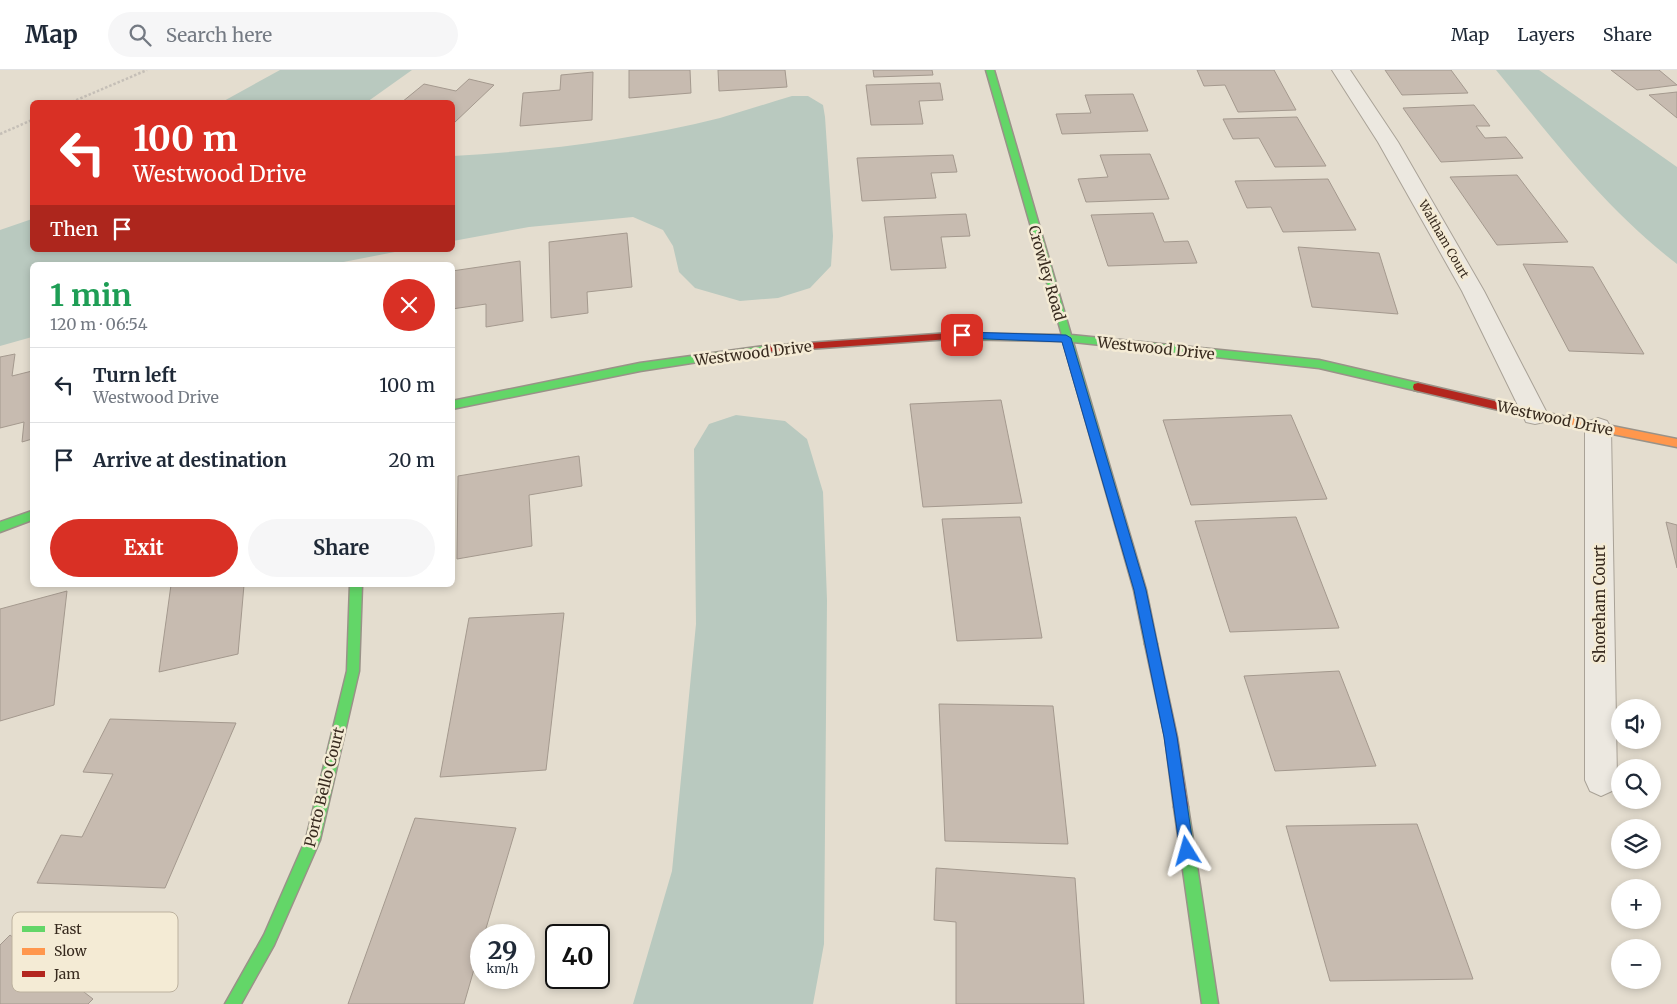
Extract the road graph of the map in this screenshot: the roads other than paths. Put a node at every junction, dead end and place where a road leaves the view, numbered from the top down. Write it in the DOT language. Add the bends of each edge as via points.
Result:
graph roads {
  1 [pos="990,70"];
  2 [pos="1341,70"];
  3 [pos="1066,338"];
  4 [pos="455,404"];
  5 [pos="1535,415"];
  6 [pos="1598,428"];
  7 [pos="1677,443"];
  8 [pos="30,517"];
  9 [pos="0,527"];
  10 [pos="356,587"];
  11 [pos="1600,780"];
  12 [pos="233,1004"];
  13 [pos="1210,1004"];
  1 -- 3 [label="street, Crowley Road"];
  2 -- 5 [label="street, Waltham Court" via="1388,142 1473,291"];
  3 -- 4 [label="street, Westwood Drive" via="962,335 781,347 640,367"];
  3 -- 5 [label="street, Westwood Drive" via="1319,364"];
  3 -- 13 [label="street, Crowley Road" via="1140,590 1171,737"];
  5 -- 6 [label="street, Westwood Drive"];
  6 -- 7 [label="street, Westwood Drive"];
  6 -- 11 [label="street, Shoreham Court"];
  8 -- 9 [label="street"];
  10 -- 12 [label="street, Porto Bello Court" via="353,671 313,840 269,940"];
}
